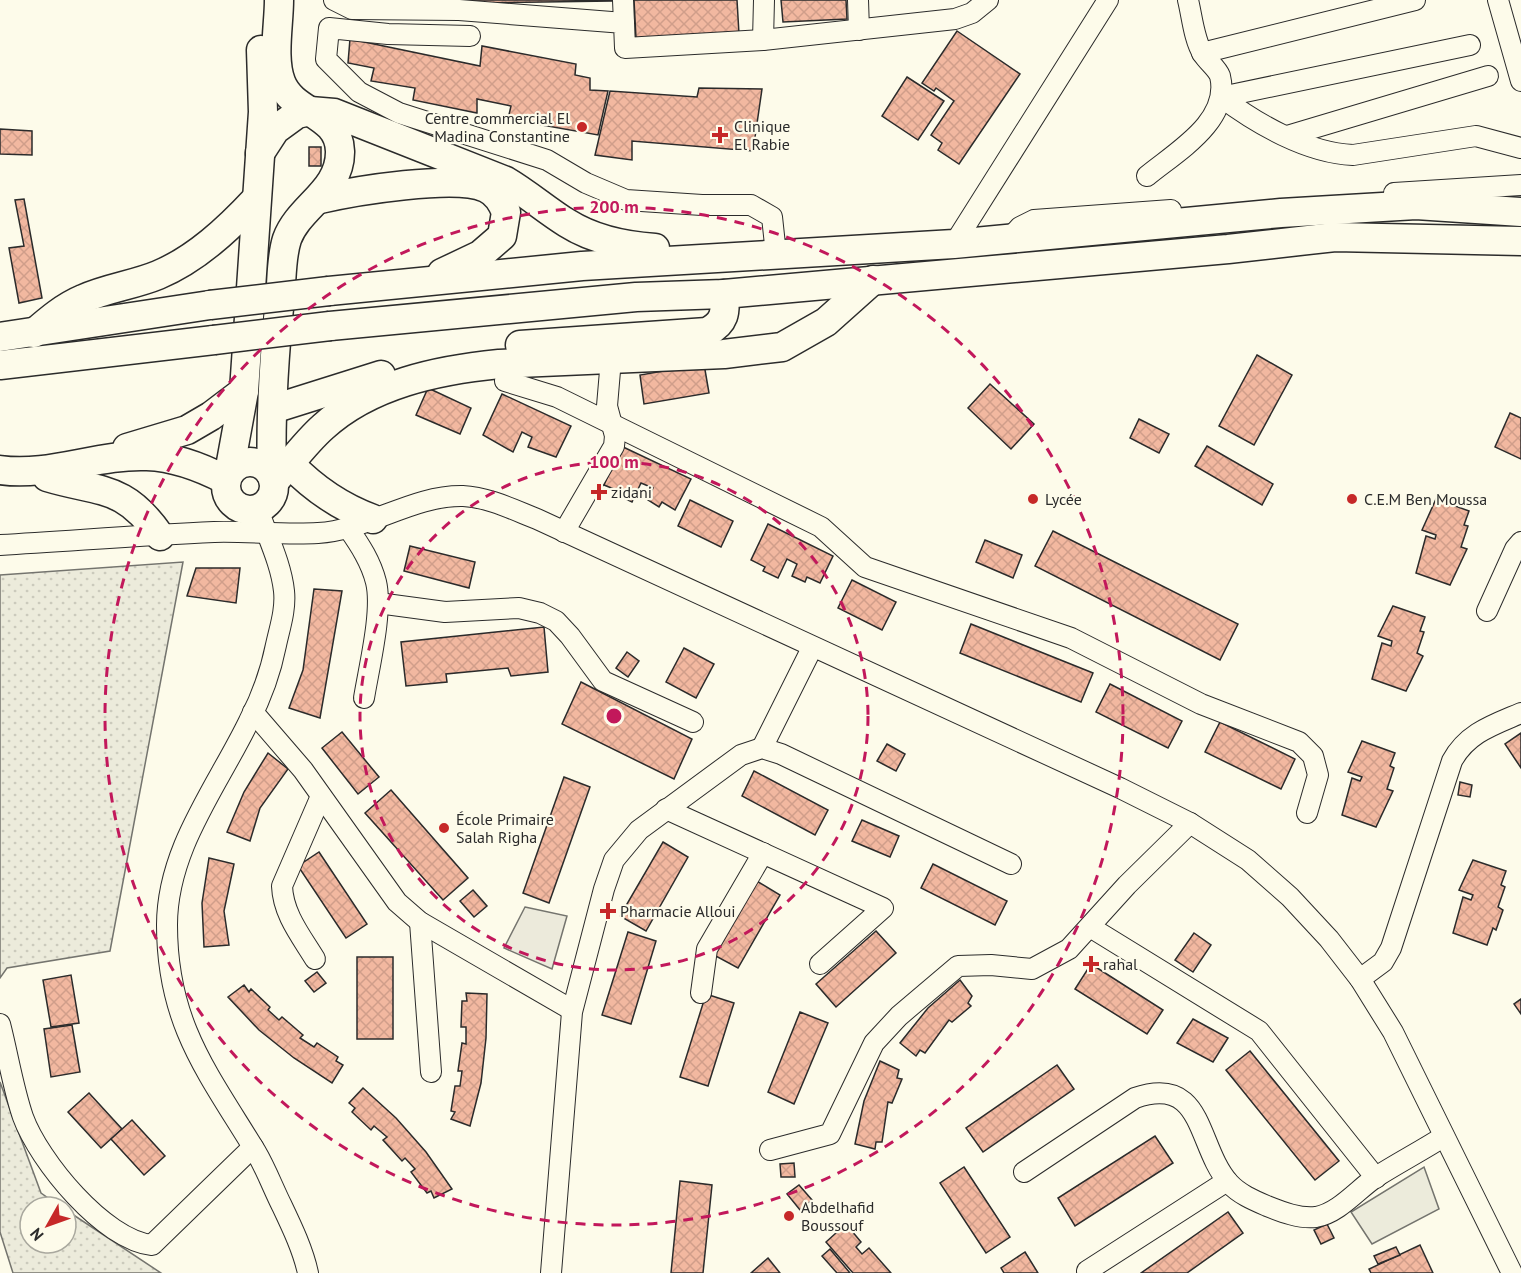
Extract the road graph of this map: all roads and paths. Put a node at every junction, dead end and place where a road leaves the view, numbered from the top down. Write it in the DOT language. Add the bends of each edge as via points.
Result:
graph roads {
  1 [pos="260,0"];
  2 [pos="279,0"];
  3 [pos="334,0"];
  4 [pos="623,0"];
  5 [pos="764,0"];
  6 [pos="858,0"];
  7 [pos="988,0"];
  8 [pos="1108,0"];
  9 [pos="1188,0"];
  10 [pos="1415,0"];
  11 [pos="1498,0"];
  12 [pos="458,5"];
  13 [pos="624,23"];
  14 [pos="859,30"];
  15 [pos="470,36"];
  16 [pos="763,39"];
  17 [pos="1470,45"];
  18 [pos="1202,53"];
  19 [pos="1488,76"];
  20 [pos="1521,81"];
  21 [pos="1221,97"];
  22 [pos="310,111"];
  23 [pos="1287,136"];
  24 [pos="1521,148"];
  25 [pos="260,153"];
  26 [pos="1147,176"];
  27 [pos="1521,185"];
  28 [pos="256,199"];
  29 [pos="320,199"];
  30 [pos="1521,212"];
  31 [pos="1010,239"];
  32 [pos="1521,241"];
  33 [pos="954,244"];
  34 [pos="776,254"];
  35 [pos="694,259"];
  36 [pos="873,280"];
  37 [pos="421,282"];
  38 [pos="723,294"];
  39 [pos="34,333"];
  40 [pos="0,337"];
  41 [pos="611,359"];
  42 [pos="28,361"];
  43 [pos="0,365"];
  44 [pos="0,372"];
  45 [pos="505,381"];
  46 [pos="244,391"];
  47 [pos="273,409"];
  48 [pos="611,424"];
  49 [pos="104,460"];
  50 [pos="0,470"];
  51 [pos="34,472"];
  52 [pos="278,474"];
  53 [pos="227,476"];
  54 [pos="263,522"];
  55 [pos="361,524"];
  56 [pos="564,532"];
  57 [pos="160,536"];
  58 [pos="1521,542"];
  59 [pos="0,545"];
  60 [pos="378,603"];
  61 [pos="1486,612"];
  62 [pos="812,648"];
  63 [pos="364,698"];
  64 [pos="253,712"];
  65 [pos="1521,713"];
  66 [pos="693,722"];
  67 [pos="762,748"];
  68 [pos="321,796"];
  69 [pos="666,809"];
  70 [pos="1307,813"];
  71 [pos="1190,823"];
  72 [pos="763,853"];
  73 [pos="1011,864"];
  74 [pos="420,922"];
  75 [pos="1090,927"];
  76 [pos="315,959"];
  77 [pos="820,964"];
  78 [pos="1360,979"];
  79 [pos="701,993"];
  80 [pos="572,1010"];
  81 [pos="0,1024"];
  82 [pos="431,1072"];
  83 [pos="1443,1137"];
  84 [pos="253,1147"];
  85 [pos="770,1150"];
  86 [pos="1024,1172"];
  87 [pos="1376,1178"];
  88 [pos="1227,1181"];
  89 [pos="1087,1271"];
  90 [pos="308,1273"];
  91 [pos="551,1273"];
  92 [pos="1512,1273"];
  1 -- 25 [label="highway"];
  2 -- 22 [label="highway" via="281,82 291,98"];
  3 -- 12 [label="street" via="352,9"];
  4 -- 13 [label="street"];
  5 -- 16 [label="street"];
  6 -- 14 [label="street"];
  7 -- 14 [label="street" via="972,13 955,19"];
  8 -- 33 [label="street"];
  9 -- 18 [label="street"];
  10 -- 18 [label="street"];
  11 -- 20 [label="street"];
  12 -- 13 [label="street"];
  13 -- 16 [label="street" via="625,48"];
  14 -- 16 [label="street"];
  15 -- 34 [label="street" via="329,28 326,59 359,92 399,113 546,159 586,183 626,200 758,207 772,217"];
  17 -- 21 [label="street"];
  18 -- 21 [label="street" via="1220,74"];
  19 -- 23 [label="street"];
  21 -- 23 [label="street"];
  21 -- 26 [label="street" via="1213,117 1198,134"];
  22 -- 25 [label="highway" via="285,121"];
  22 -- 29 [label="highway" via="333,128 339,140 338,167"];
  22 -- 35 [label="highway" via="344,115 506,181 567,223 606,241 667,250"];
  23 -- 24 [label="street" via="1316,148 1353,155 1476,136"];
  25 -- 28 [label="highway"];
  27 -- 31 [label="street" via="1035,220 1020,227"];
  28 -- 39 [label="highway" via="220,235 183,262 134,284 85,298"];
  28 -- 46 [label="highway"];
  29 -- 37 [label="highway" via="449,183 477,185 492,191 506,212 505,229 497,243"];
  29 -- 47 [label="highway" via="293,227 284,252"];
  30 -- 31 [label="highway" via="1416,205 1281,213"];
  31 -- 33 [label="highway"];
  32 -- 36 [label="highway" via="1335,237"];
  33 -- 34 [label="highway"];
  34 -- 35 [label="highway"];
  35 -- 37 [label="highway"];
  36 -- 38 [label="highway"];
  36 -- 41 [label="highway" via="826,322 782,347"];
  37 -- 39 [label="highway, bridge" via="210,305"];
  38 -- 42 [label="highway, bridge" via="636,297 330,326"];
  38 -- 47 [label="highway" via="725,314 718,326 707,332 543,342 452,356"];
  39 -- 40 [label="highway"];
  41 -- 48 [label="street"];
  41 -- 52 [label="highway" via="468,367 416,378 347,408"];
  42 -- 43 [label="highway"];
  42 -- 44 [label="highway"];
  45 -- 48 [label="street" via="540,390"];
  46 -- 49 [label="highway" via="200,424 121,450"];
  46 -- 53 [label="highway"];
  47 -- 52 [label="highway"];
  48 -- 56 [label="street" via="614,446"];
  48 -- 70 [label="street" via="821,527 865,567 1071,638 1201,704 1299,742 1313,756 1318,775"];
  49 -- 51 [label="highway"];
  49 -- 53 [label="highway" via="167,458"];
  50 -- 51 [label="highway"];
  51 -- 57 [label="highway" via="121,496 150,520"];
  52 -- 53 [label="highway" via="247,462 234,467"];
  52 -- 54 [label="highway"];
  52 -- 55 [label="highway" via="354,512"];
  53 -- 54 [label="highway" via="226,493 233,504"];
  54 -- 55 [label="street" via="320,533"];
  54 -- 57 [label="street" via="216,532"];
  54 -- 64 [label="street" via="280,570 284,612 273,659"];
  55 -- 56 [label="street" via="431,500 464,496 494,503"];
  55 -- 60 [label="street"];
  56 -- 62 [label="street"];
  57 -- 59 [label="street"];
  58 -- 61 [label="street"];
  60 -- 63 [label="street"];
  60 -- 66 [label="street" via="446,612 519,608 540,613 556,621 570,636 603,681"];
  62 -- 67 [label="street"];
  62 -- 71 [label="street"];
  64 -- 68 [label="street"];
  64 -- 84 [label="street" via="184,840 167,923 170,969 181,1018 202,1068"];
  65 -- 78 [label="street" via="1481,730 1459,748 1391,948 1383,962"];
  67 -- 69 [label="street" via="741,755"];
  67 -- 73 [label="street"];
  68 -- 74 [label="street" via="397,902"];
  68 -- 76 [label="street" via="282,886 289,916"];
  69 -- 72 [label="street"];
  69 -- 80 [label="street" via="626,843 614,860"];
  71 -- 75 [label="street"];
  71 -- 78 [label="street" via="1248,860 1290,897"];
  72 -- 77 [label="street" via="883,908"];
  72 -- 79 [label="street" via="707,950"];
  74 -- 80 [label="street"];
  74 -- 82 [label="street"];
  75 -- 85 [label="street" via="1070,949 1032,969 958,966 899,1016 874,1043 830,1134"];
  75 -- 87 [label="street" via="1259,1031"];
  78 -- 83 [label="street" via="1393,1032"];
  80 -- 91 [label="street"];
  81 -- 84 [label="street" via="24,1119 55,1172 102,1221 139,1243 152,1245"];
  83 -- 87 [label="street"];
  83 -- 92 [label="street"];
  84 -- 90 [label="street" via="295,1234"];
  86 -- 88 [label="street" via="1135,1098 1155,1091 1172,1093 1184,1100"];
  87 -- 88 [label="street" via="1317,1217 1274,1209 1242,1194"];
  88 -- 89 [label="street"];
}
